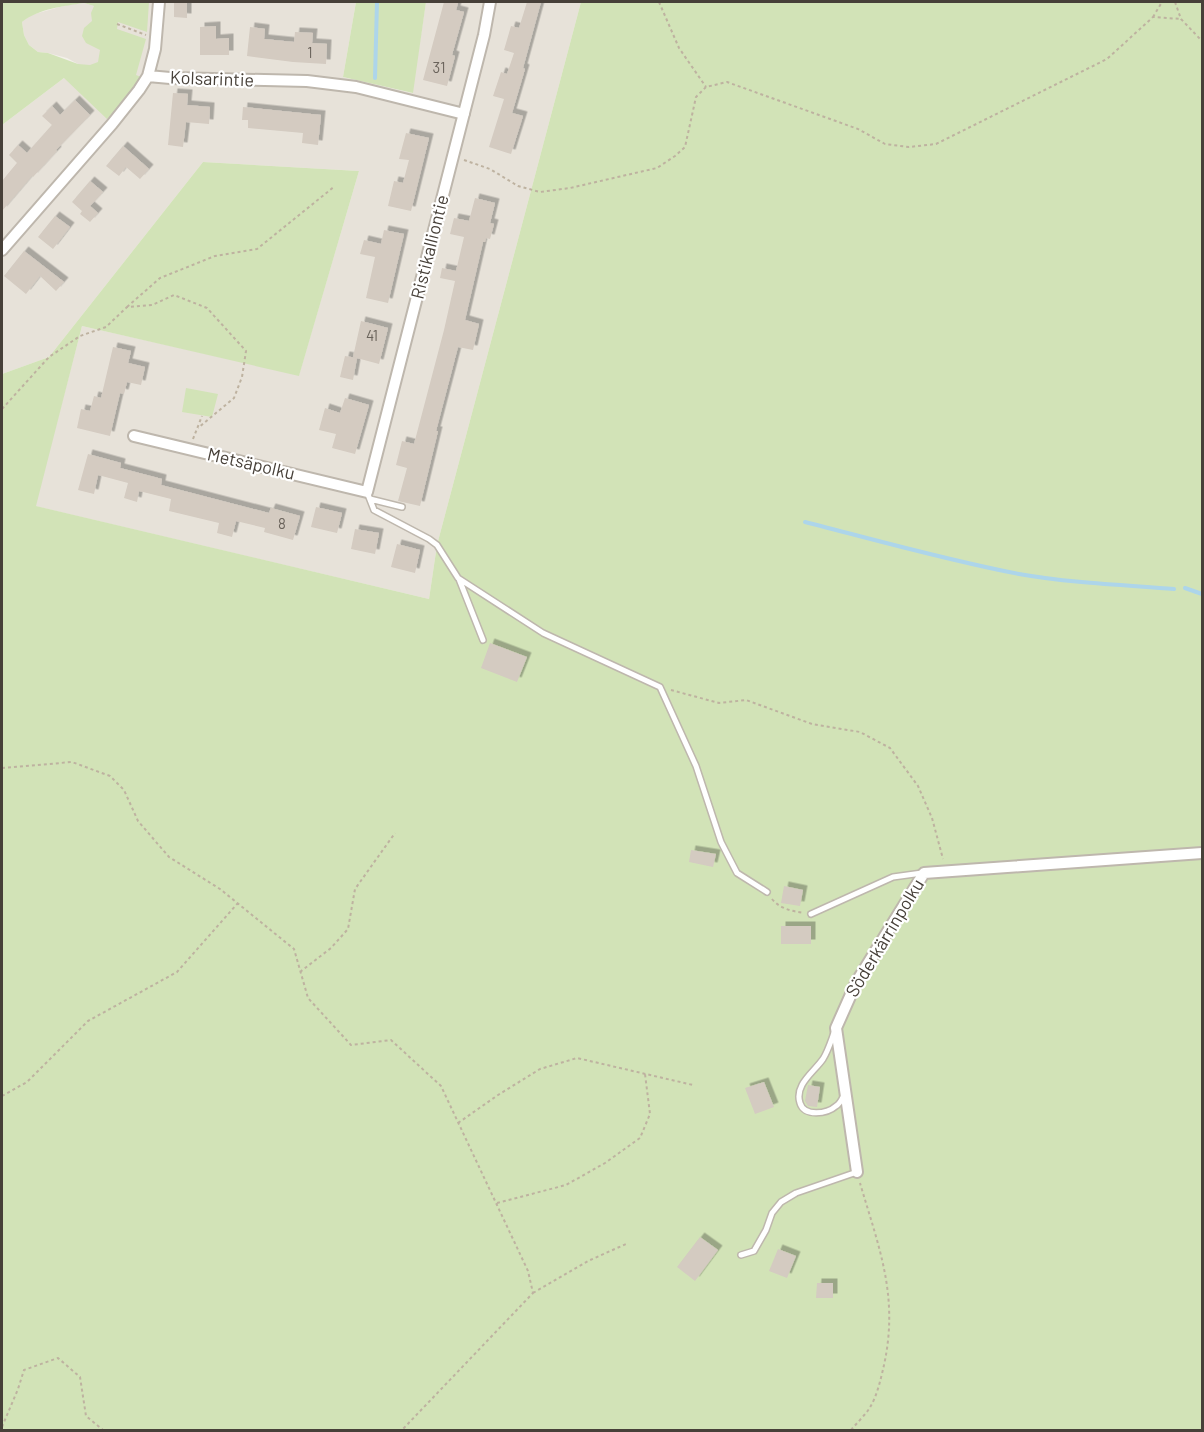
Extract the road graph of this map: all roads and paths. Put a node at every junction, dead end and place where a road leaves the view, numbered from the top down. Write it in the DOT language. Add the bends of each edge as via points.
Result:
graph roads {
  1 [pos="159,2"];
  2 [pos="490,2"];
  3 [pos="658,2"];
  4 [pos="1162,2"];
  5 [pos="1175,2"];
  6 [pos="1153,16"];
  7 [pos="1181,19"];
  8 [pos="117,24"];
  9 [pos="149,36"];
  10 [pos="1203,41"];
  11 [pos="148,76"];
  12 [pos="706,87"];
  13 [pos="464,114"];
  14 [pos="453,157"];
  15 [pos="335,186"];
  16 [pos="2,250"];
  17 [pos="128,307"];
  18 [pos="2,409"];
  19 [pos="202,416"];
  20 [pos="198,428"];
  21 [pos="134,436"];
  22 [pos="189,450"];
  23 [pos="369,495"];
  24 [pos="402,507"];
  25 [pos="458,578"];
  26 [pos="483,640"];
  27 [pos="660,687"];
  28 [pos="2,768"];
  29 [pos="395,833"];
  30 [pos="1203,853"];
  31 [pos="946,872"];
  32 [pos="924,873"];
  33 [pos="767,892"];
  34 [pos="238,903"];
  35 [pos="811,914"];
  36 [pos="300,972"];
  37 [pos="836,1028"];
  38 [pos="645,1074"];
  39 [pos="693,1085"];
  40 [pos="845,1093"];
  41 [pos="2,1096"];
  42 [pos="459,1123"];
  43 [pos="857,1172"];
  44 [pos="496,1203"];
  45 [pos="2,1213"];
  46 [pos="2,1220"];
  47 [pos="626,1244"];
  48 [pos="741,1255"];
  49 [pos="533,1293"];
  50 [pos="2,1427"];
  51 [pos="103,1431"];
  52 [pos="402,1431"];
  53 [pos="851,1431"];
  1 -- 11 [label="street"];
  2 -- 13 [label="street, Ristikalliontie"];
  3 -- 12 [label="path" via="679,48"];
  4 -- 6 [label="path"];
  5 -- 7 [label="path"];
  6 -- 7 [label="path"];
  6 -- 12 [label="path" via="1107,59 936,144 885,144 858,129 727,82"];
  7 -- 10 [label="path"];
  8 -- 9 [label="path"];
  11 -- 13 [label="street, Kolsarintie" via="307,81 356,87"];
  11 -- 16 [label="street, Kolsarintie" via="112,124"];
  12 -- 14 [label="path" via="696,97 685,147 657,168 540,192"];
  13 -- 14 [label="street, Ristikalliontie"];
  14 -- 23 [label="street, Ristikalliontie"];
  15 -- 17 [label="path" via="257,249 215,256 160,278"];
  17 -- 18 [label="path" via="106,327 80,336 49,357"];
  17 -- 20 [label="path" via="152,305 174,295 207,308 246,351 234,398"];
  19 -- 20 [label="path"];
  20 -- 22 [label="path"];
  21 -- 22 [label="street, Metsäpolku"];
  22 -- 23 [label="street, Metsäpolku"];
  23 -- 24 [label="lane"];
  23 -- 25 [label="lane" via="374,510 437,545"];
  25 -- 26 [label="lane"];
  25 -- 27 [label="lane" via="543,633"];
  27 -- 31 [label="path" via="718,703 746,700 812,724 860,732 890,748 918,786 932,818"];
  27 -- 33 [label="lane" via="696,766 721,842 737,873"];
  28 -- 34 [label="path" via="72,762 110,776 124,790 138,821 169,857"];
  29 -- 36 [label="path" via="355,889 348,929"];
  30 -- 31 [label="street, Söderkärrinpolku"];
  31 -- 32 [label="street, Söderkärrinpolku"];
  32 -- 35 [label="lane" via="893,877"];
  32 -- 37 [label="street, Söderkärrinpolku" via="856,983"];
  33 -- 35 [label="path" via="777,905"];
  34 -- 36 [label="path" via="294,949"];
  34 -- 41 [label="path" via="177,972 88,1021 27,1082"];
  36 -- 42 [label="path" via="308,998 351,1045 391,1040 441,1086"];
  37 -- 40 [label="street"];
  37 -- 40 [label="lane" via="824,1057 800,1088 800,1106 806,1111 826,1112 838,1105"];
  38 -- 39 [label="path"];
  38 -- 42 [label="path" via="578,1058 540,1069"];
  38 -- 44 [label="path" via="650,1114 640,1138 566,1185"];
  40 -- 43 [label="street"];
  42 -- 44 [label="path"];
  43 -- 48 [label="lane" via="781,1202 754,1251"];
  43 -- 53 [label="path" via="888,1285 891,1317 886,1354 870,1407"];
  44 -- 49 [label="path" via="528,1271"];
  45 -- 46 [label="path"];
  47 -- 49 [label="path"];
  49 -- 52 [label="path"];
  50 -- 51 [label="path" via="24,1370 58,1358 80,1377 86,1416"];
}
